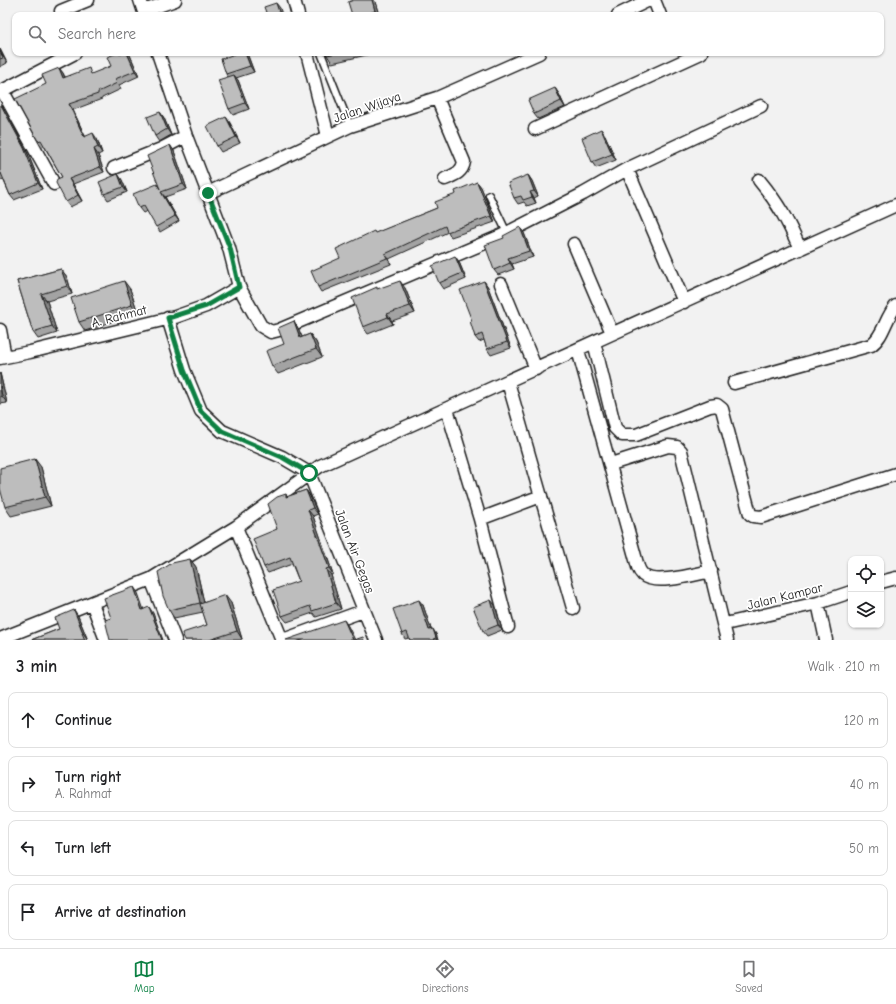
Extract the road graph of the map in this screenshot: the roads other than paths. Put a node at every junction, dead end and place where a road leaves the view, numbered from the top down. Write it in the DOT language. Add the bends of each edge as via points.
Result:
graph roads {
  1 [pos="88,0"];
  2 [pos="175,0"];
  3 [pos="294,0"];
  4 [pos="649,0"];
  5 [pos="654,0"];
  6 [pos="143,9"];
  7 [pos="61,11"];
  8 [pos="297,12"];
  9 [pos="624,12"];
  10 [pos="659,12"];
  11 [pos="69,56"];
  12 [pos="159,56"];
  13 [pos="308,56"];
  14 [pos="321,56"];
  15 [pos="532,56"];
  16 [pos="678,58"];
  17 [pos="1,91"];
  18 [pos="438,98"];
  19 [pos="761,106"];
  20 [pos="350,126"];
  21 [pos="535,129"];
  22 [pos="186,136"];
  23 [pos="328,136"];
  24 [pos="114,168"];
  25 [pos="628,169"];
  26 [pos="445,179"];
  27 [pos="759,180"];
  28 [pos="54,184"];
  29 [pos="208,193"];
  30 [pos="489,194"];
  31 [pos="896,205"];
  32 [pos="508,232"];
  33 [pos="574,244"];
  34 [pos="800,249"];
  35 [pos="500,284"];
  36 [pos="239,287"];
  37 [pos="684,302"];
  38 [pos="896,306"];
  39 [pos="168,318"];
  40 [pos="0,330"];
  41 [pos="612,333"];
  42 [pos="594,342"];
  43 [pos="578,350"];
  44 [pos="2,358"];
  45 [pos="536,369"];
  46 [pos="508,382"];
  47 [pos="734,383"];
  48 [pos="447,409"];
  49 [pos="611,464"];
  50 [pos="309,473"];
  51 [pos="896,474"];
  52 [pos="541,496"];
  53 [pos="480,519"];
  54 [pos="236,526"];
  55 [pos="711,571"];
  56 [pos="896,578"];
  57 [pos="151,579"];
  58 [pos="884,581"];
  59 [pos="848,593"];
  60 [pos="92,603"];
  61 [pos="818,603"];
  62 [pos="573,608"];
  63 [pos="364,611"];
  64 [pos="725,624"];
  65 [pos="508,627"];
  66 [pos="0,639"];
  67 [pos="106,640"];
  68 [pos="174,640"];
  69 [pos="283,640"];
  70 [pos="376,640"];
  71 [pos="727,640"];
  72 [pos="826,640"];
  1 -- 7 [label="street"];
  2 -- 6 [label="street"];
  3 -- 8 [label="street"];
  4 -- 9 [label="street"];
  5 -- 10 [label="street"];
  11 -- 17 [label="street"];
  12 -- 22 [label="street"];
  13 -- 23 [label="street"];
  14 -- 20 [label="lane"];
  15 -- 18 [label="street, Jalan Wijaya"];
  16 -- 21 [label="street"];
  17 -- 28 [label="street"];
  18 -- 20 [label="street, Jalan Wijaya"];
  18 -- 26 [label="street" via="464,162 459,172"];
  19 -- 25 [label="street"];
  20 -- 23 [label="street, Jalan Wijaya"];
  22 -- 24 [label="street"];
  22 -- 29 [label="street"];
  23 -- 29 [label="street, Jalan Wijaya"];
  25 -- 32 [label="street"];
  25 -- 37 [label="street"];
  27 -- 34 [label="street" via="788,219"];
  29 -- 36 [label="street" via="230,248"];
  30 -- 32 [label="lane"];
  31 -- 34 [label="street"];
  32 -- 36 [label="street" via="271,332 261,326"];
  33 -- 41 [label="street"];
  34 -- 37 [label="street"];
  35 -- 45 [label="street"];
  36 -- 39 [label="street, A. Rahmat" via="206,306"];
  37 -- 41 [label="street"];
  38 -- 47 [label="street" via="879,337 871,345"];
  39 -- 44 [label="street, A. Rahmat"];
  39 -- 50 [label="street" via="184,370 201,411 222,431 282,457"];
  40 -- 44 [label="street"];
  41 -- 42 [label="street"];
  42 -- 43 [label="street"];
  42 -- 51 [label="street" via="616,428 622,435 636,435 710,406 717,405 722,409 750,514 753,516 761,517"];
  43 -- 45 [label="street"];
  43 -- 49 [label="street"];
  45 -- 46 [label="street"];
  46 -- 48 [label="street"];
  46 -- 52 [label="street"];
  48 -- 50 [label="street"];
  48 -- 53 [label="street"];
  49 -- 55 [label="street" via="638,567 643,576 664,580"];
  49 -- 55 [label="street" via="668,446 677,447 681,451"];
  50 -- 54 [label="street"];
  50 -- 63 [label="street, Jalan Air Gegas"];
  52 -- 53 [label="street"];
  52 -- 62 [label="street"];
  53 -- 65 [label="street"];
  54 -- 57 [label="street"];
  54 -- 69 [label="street"];
  55 -- 64 [label="street"];
  56 -- 58 [label="street"];
  57 -- 60 [label="street"];
  57 -- 68 [label="street"];
  59 -- 61 [label="street, Jalan Kampar"];
  60 -- 66 [label="street"];
  60 -- 67 [label="street"];
  61 -- 64 [label="street, Jalan Kampar"];
  61 -- 72 [label="street"];
  63 -- 69 [label="street"];
  63 -- 70 [label="street, Jalan Air Gegas"];
  64 -- 71 [label="street"];
}
